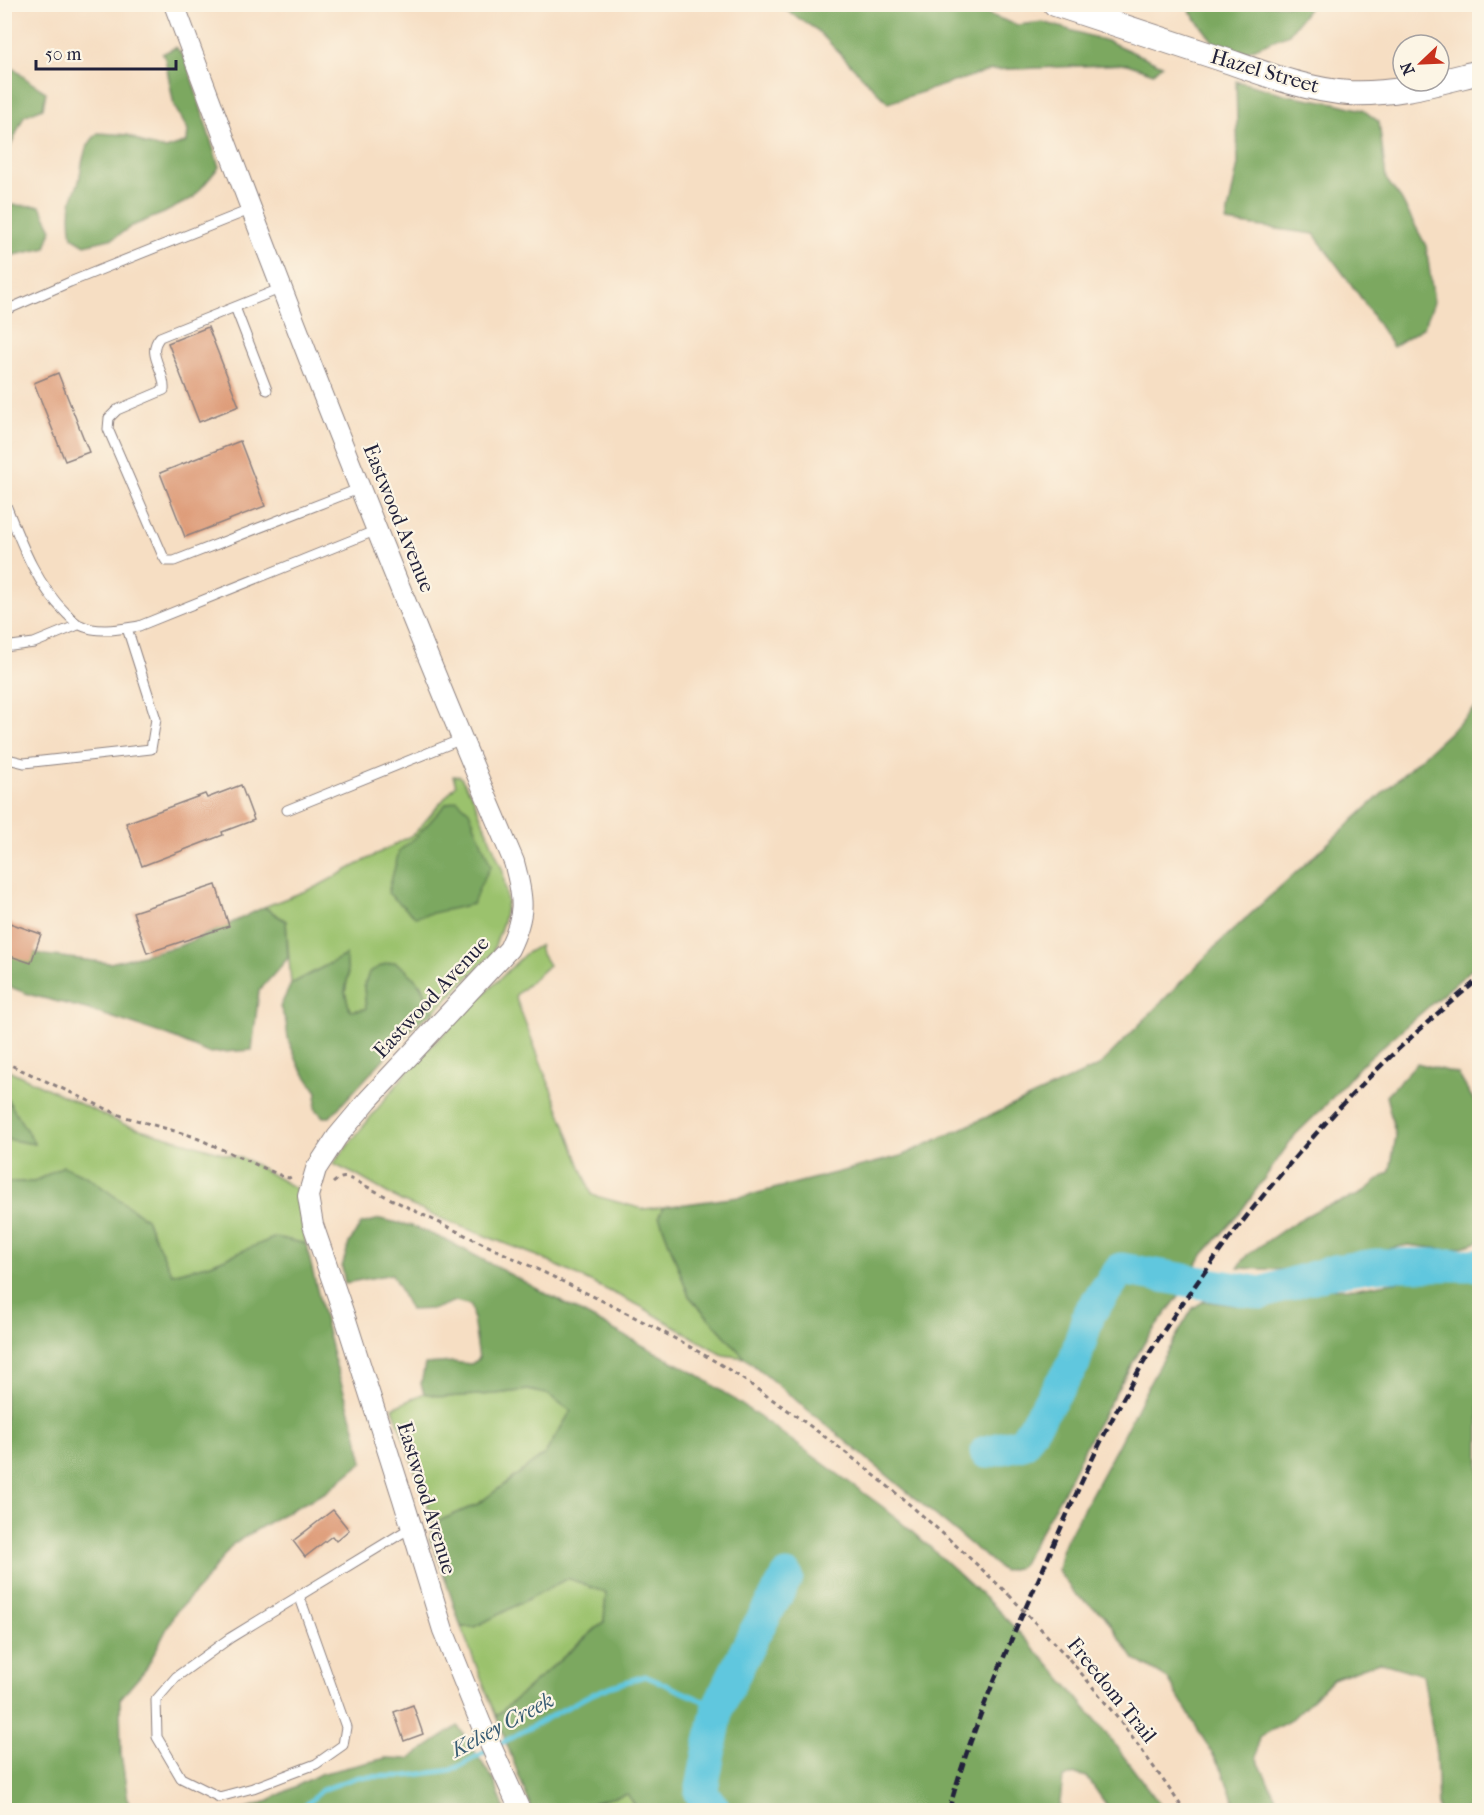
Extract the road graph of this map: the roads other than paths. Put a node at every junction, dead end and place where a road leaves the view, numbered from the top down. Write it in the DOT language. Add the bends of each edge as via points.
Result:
graph roads {
  1 [pos="174,4"];
  2 [pos="1055,4"];
  3 [pos="1479,72"];
  4 [pos="252,210"];
  5 [pos="282,288"];
  6 [pos="235,307"];
  7 [pos="4,311"];
  8 [pos="267,390"];
  9 [pos="361,488"];
  10 [pos="4,500"];
  11 [pos="377,530"];
  12 [pos="78,625"];
  13 [pos="127,628"];
  14 [pos="4,647"];
  15 [pos="462,739"];
  16 [pos="4,758"];
  17 [pos="287,810"];
  18 [pos="412,1527"];
  19 [pos="299,1595"];
  20 [pos="520,1810"];
  1 -- 4 [label="street, Eastwood Avenue"];
  2 -- 3 [label="street, Hazel Street" via="1264,73 1334,91 1395,92"];
  4 -- 5 [label="street, Eastwood Avenue"];
  4 -- 7 [label="lane"];
  5 -- 6 [label="lane"];
  5 -- 9 [label="street, Eastwood Avenue"];
  6 -- 8 [label="lane"];
  6 -- 9 [label="lane" via="160,337 154,343 154,352 165,382 164,390 117,410 109,418 108,429 166,561"];
  9 -- 11 [label="street, Eastwood Avenue"];
  10 -- 12 [label="lane" via="43,586"];
  11 -- 13 [label="lane"];
  11 -- 15 [label="street, Eastwood Avenue"];
  12 -- 13 [label="lane" via="92,629"];
  12 -- 14 [label="lane" via="34,643"];
  13 -- 16 [label="lane" via="156,719 152,749 24,763"];
  15 -- 17 [label="lane"];
  15 -- 18 [label="street, Eastwood Avenue" via="522,890 517,932 498,962 337,1137 316,1169 308,1196 313,1225"];
  18 -- 19 [label="lane"];
  18 -- 20 [label="street, Eastwood Avenue" via="443,1630"];
  19 -- 19 [label="lane" via="176,1677 156,1700 157,1737 181,1778 219,1797 316,1764 343,1745 346,1727"];
}
